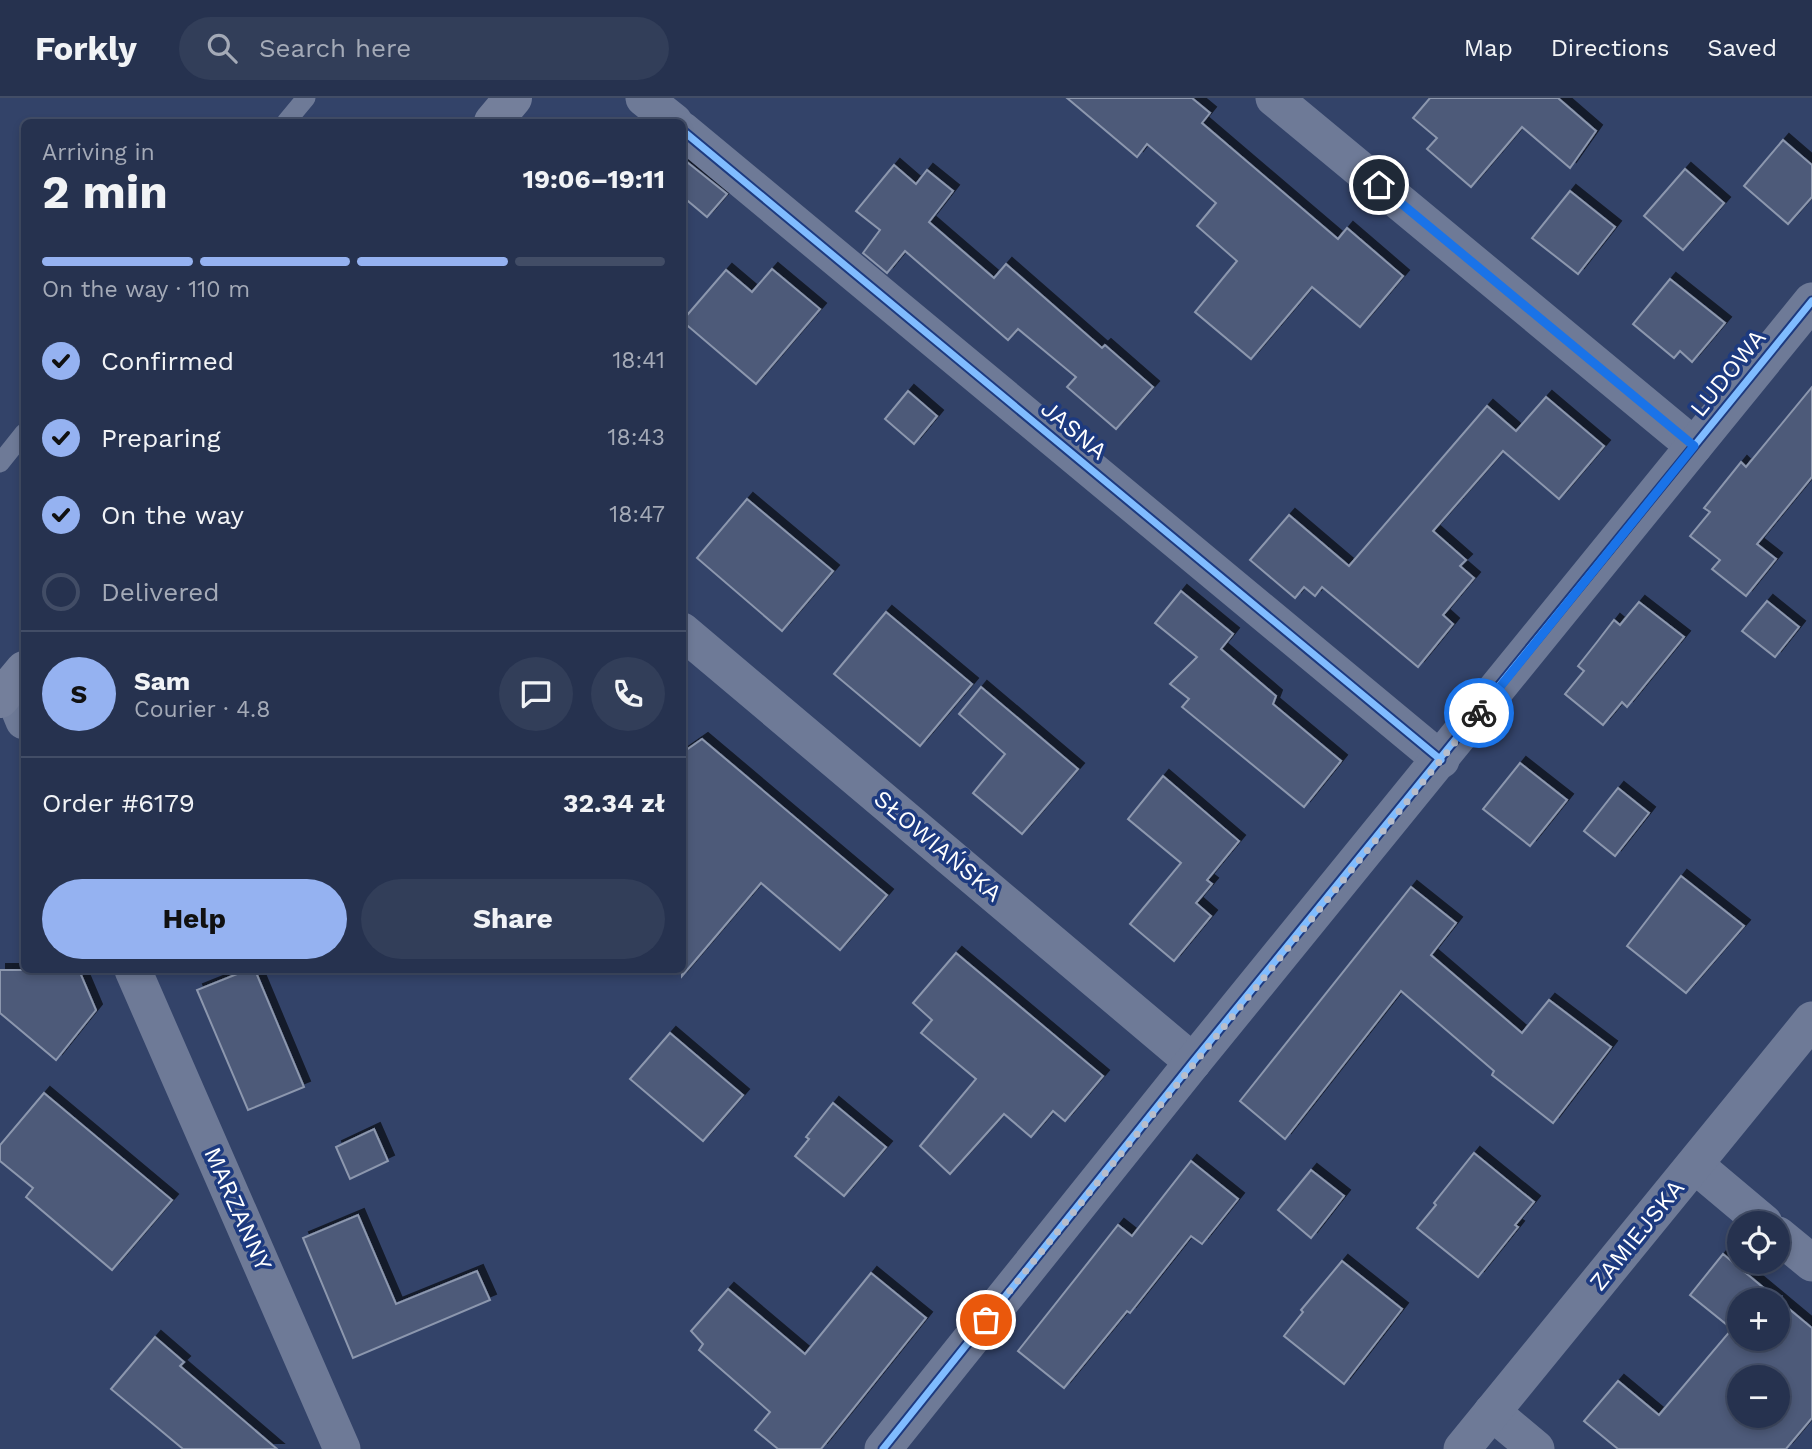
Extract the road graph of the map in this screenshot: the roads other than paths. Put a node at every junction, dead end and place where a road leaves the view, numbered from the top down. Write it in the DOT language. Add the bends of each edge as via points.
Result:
graph roads {
  1 [pos="306,98"];
  2 [pos="513,98"];
  3 [pos="644,98"];
  4 [pos="1274,98"];
  5 [pos="288,119"];
  6 [pos="496,119"];
  7 [pos="670,119"];
  8 [pos="686,133"];
  9 [pos="1812,301"];
  10 [pos="21,437"];
  11 [pos="1694,446"];
  12 [pos="0,463"];
  13 [pos="686,634"];
  14 [pos="1441,760"];
  15 [pos="134,973"];
  16 [pos="1812,1020"];
  17 [pos="1194,1062"];
  18 [pos="1695,1165"];
  19 [pos="1750,1211"];
  20 [pos="1790,1245"];
  21 [pos="1812,1263"];
  22 [pos="1492,1412"];
  23 [pos="342,1449"];
  24 [pos="883,1449"];
  25 [pos="1462,1449"];
  26 [pos="1536,1449"];
  1 -- 5 [label="lane"];
  2 -- 6 [label="street"];
  3 -- 7 [label="street"];
  4 -- 11 [label="street"];
  8 -- 14 [label="street, JASNA"];
  9 -- 11 [label="street, LUDOWA"];
  10 -- 12 [label="lane"];
  11 -- 14 [label="street, LUDOWA"];
  13 -- 17 [label="street, SŁOWIAŃSKA"];
  14 -- 17 [label="street, LUDOWA"];
  15 -- 23 [label="street, MARZANNY"];
  16 -- 18 [label="street, ZAMIEJSKA"];
  17 -- 24 [label="street, LUDOWA"];
  18 -- 19 [label="street"];
  18 -- 22 [label="street, ZAMIEJSKA"];
  20 -- 21 [label="street"];
  22 -- 25 [label="street, ZAMIEJSKA"];
  22 -- 26 [label="street"];
}
